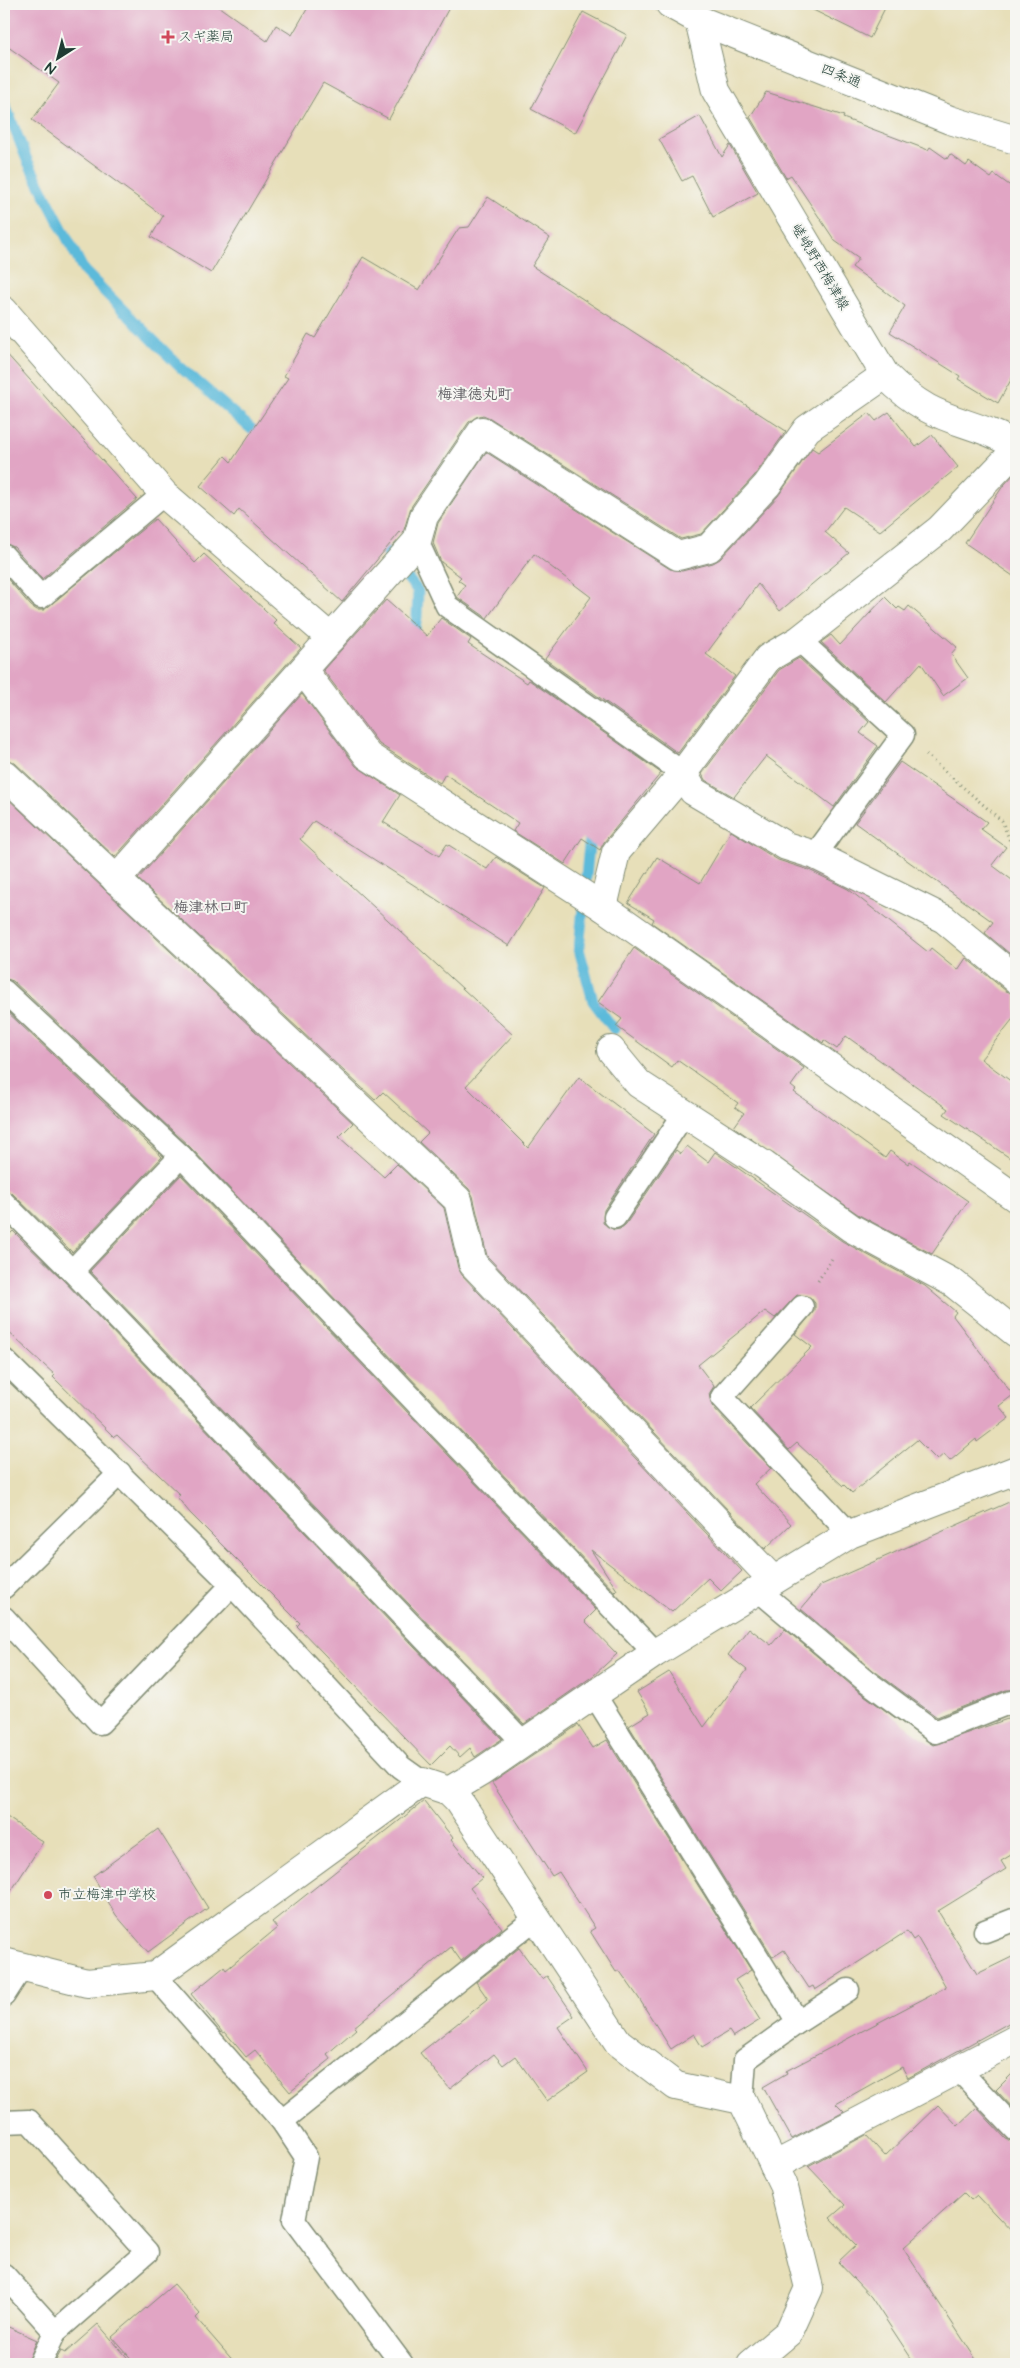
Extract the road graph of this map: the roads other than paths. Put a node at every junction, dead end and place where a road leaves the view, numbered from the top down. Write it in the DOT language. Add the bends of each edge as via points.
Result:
graph roads {
  1 [pos="670,4"];
  2 [pos="699,20"];
  3 [pos="1016,140"];
  4 [pos="4,312"];
  5 [pos="885,375"];
  6 [pos="1016,446"];
  7 [pos="1016,450"];
  8 [pos="164,494"];
  9 [pos="417,541"];
  10 [pos="4,556"];
  11 [pos="330,638"];
  12 [pos="799,640"];
  13 [pos="303,670"];
  14 [pos="683,773"];
  15 [pos="4,774"];
  16 [pos="815,855"];
  17 [pos="116,880"];
  18 [pos="603,907"];
  19 [pos="1016,979"];
  20 [pos="4,991"];
  21 [pos="611,1050"];
  22 [pos="684,1114"];
  23 [pos="180,1156"];
  24 [pos="1016,1198"];
  25 [pos="4,1203"];
  26 [pos="615,1217"];
  27 [pos="72,1271"];
  28 [pos="802,1307"];
  29 [pos="1016,1333"];
  30 [pos="4,1360"];
  31 [pos="1016,1470"];
  32 [pos="120,1473"];
  33 [pos="850,1534"];
  34 [pos="232,1585"];
  35 [pos="765,1585"];
  36 [pos="4,1587"];
  37 [pos="4,1618"];
  38 [pos="655,1653"];
  39 [pos="594,1694"];
  40 [pos="1016,1704"];
  41 [pos="523,1742"];
  42 [pos="422,1782"];
  43 [pos="449,1791"];
  44 [pos="538,1917"];
  45 [pos="1016,1919"];
  46 [pos="985,1930"];
  47 [pos="13,1964"];
  48 [pos="154,1976"];
  49 [pos="848,1990"];
  50 [pos="4,1995"];
  51 [pos="798,2022"];
  52 [pos="1016,2039"];
  53 [pos="958,2069"];
  54 [pos="742,2100"];
  55 [pos="282,2121"];
  56 [pos="4,2122"];
  57 [pos="1016,2130"];
  58 [pos="774,2166"];
  59 [pos="4,2275"];
  60 [pos="55,2332"];
  61 [pos="40,2364"];
  62 [pos="402,2364"];
  63 [pos="751,2364"];
  1 -- 2 [label="street, 四条通"];
  2 -- 3 [label="street, 四条通" via="950,120"];
  2 -- 5 [label="street, 嵯峨野西梅津線" via="716,91"];
  4 -- 8 [label="street"];
  5 -- 6 [label="street, 嵯峨野西梅津線" via="906,395 929,409 998,434"];
  5 -- 9 [label="street" via="807,429 767,485 709,548 678,556 482,431 424,516"];
  7 -- 12 [label="street" via="940,529"];
  8 -- 10 [label="lane" via="41,597"];
  8 -- 11 [label="street"];
  9 -- 11 [label="street"];
  9 -- 14 [label="lane" via="447,606"];
  11 -- 13 [label="street"];
  12 -- 14 [label="street" via="768,658"];
  12 -- 16 [label="lane" via="903,735"];
  13 -- 17 [label="street"];
  13 -- 18 [label="street" via="368,756"];
  14 -- 16 [label="street" via="693,791 786,846"];
  14 -- 18 [label="street" via="616,852"];
  15 -- 17 [label="street"];
  16 -- 19 [label="street" via="944,919"];
  17 -- 35 [label="street" via="458,1200 474,1264"];
  18 -- 24 [label="street"];
  20 -- 23 [label="lane"];
  21 -- 22 [label="street" via="638,1084"];
  22 -- 26 [label="lane"];
  22 -- 29 [label="street" via="764,1165 851,1228 953,1283"];
  23 -- 27 [label="lane"];
  23 -- 38 [label="lane"];
  25 -- 27 [label="lane"];
  27 -- 41 [label="lane"];
  28 -- 33 [label="lane" via="722,1397"];
  30 -- 32 [label="lane"];
  31 -- 33 [label="street"];
  32 -- 34 [label="lane"];
  32 -- 36 [label="lane"];
  33 -- 35 [label="street"];
  34 -- 37 [label="lane" via="100,1723"];
  34 -- 42 [label="lane" via="401,1767"];
  35 -- 38 [label="street"];
  35 -- 40 [label="lane" via="865,1680 935,1732 1011,1702"];
  38 -- 39 [label="street"];
  39 -- 41 [label="street"];
  39 -- 51 [label="lane"];
  41 -- 43 [label="street"];
  42 -- 43 [label="street"];
  42 -- 48 [label="street"];
  43 -- 44 [label="street"];
  44 -- 54 [label="street" via="618,2042 676,2086"];
  44 -- 55 [label="lane"];
  45 -- 46 [label="lane"];
  47 -- 48 [label="street" via="87,1983"];
  47 -- 50 [label="lane"];
  48 -- 55 [label="lane"];
  49 -- 51 [label="lane"];
  51 -- 54 [label="lane" via="745,2060"];
  52 -- 53 [label="street"];
  53 -- 57 [label="lane"];
  53 -- 58 [label="street"];
  54 -- 58 [label="street"];
  55 -- 62 [label="lane" via="306,2157 294,2220"];
  56 -- 60 [label="lane" via="29,2121 147,2252"];
  58 -- 63 [label="street" via="784,2184 809,2288 789,2332"];
  59 -- 60 [label="lane"];
  60 -- 61 [label="lane"];
}
